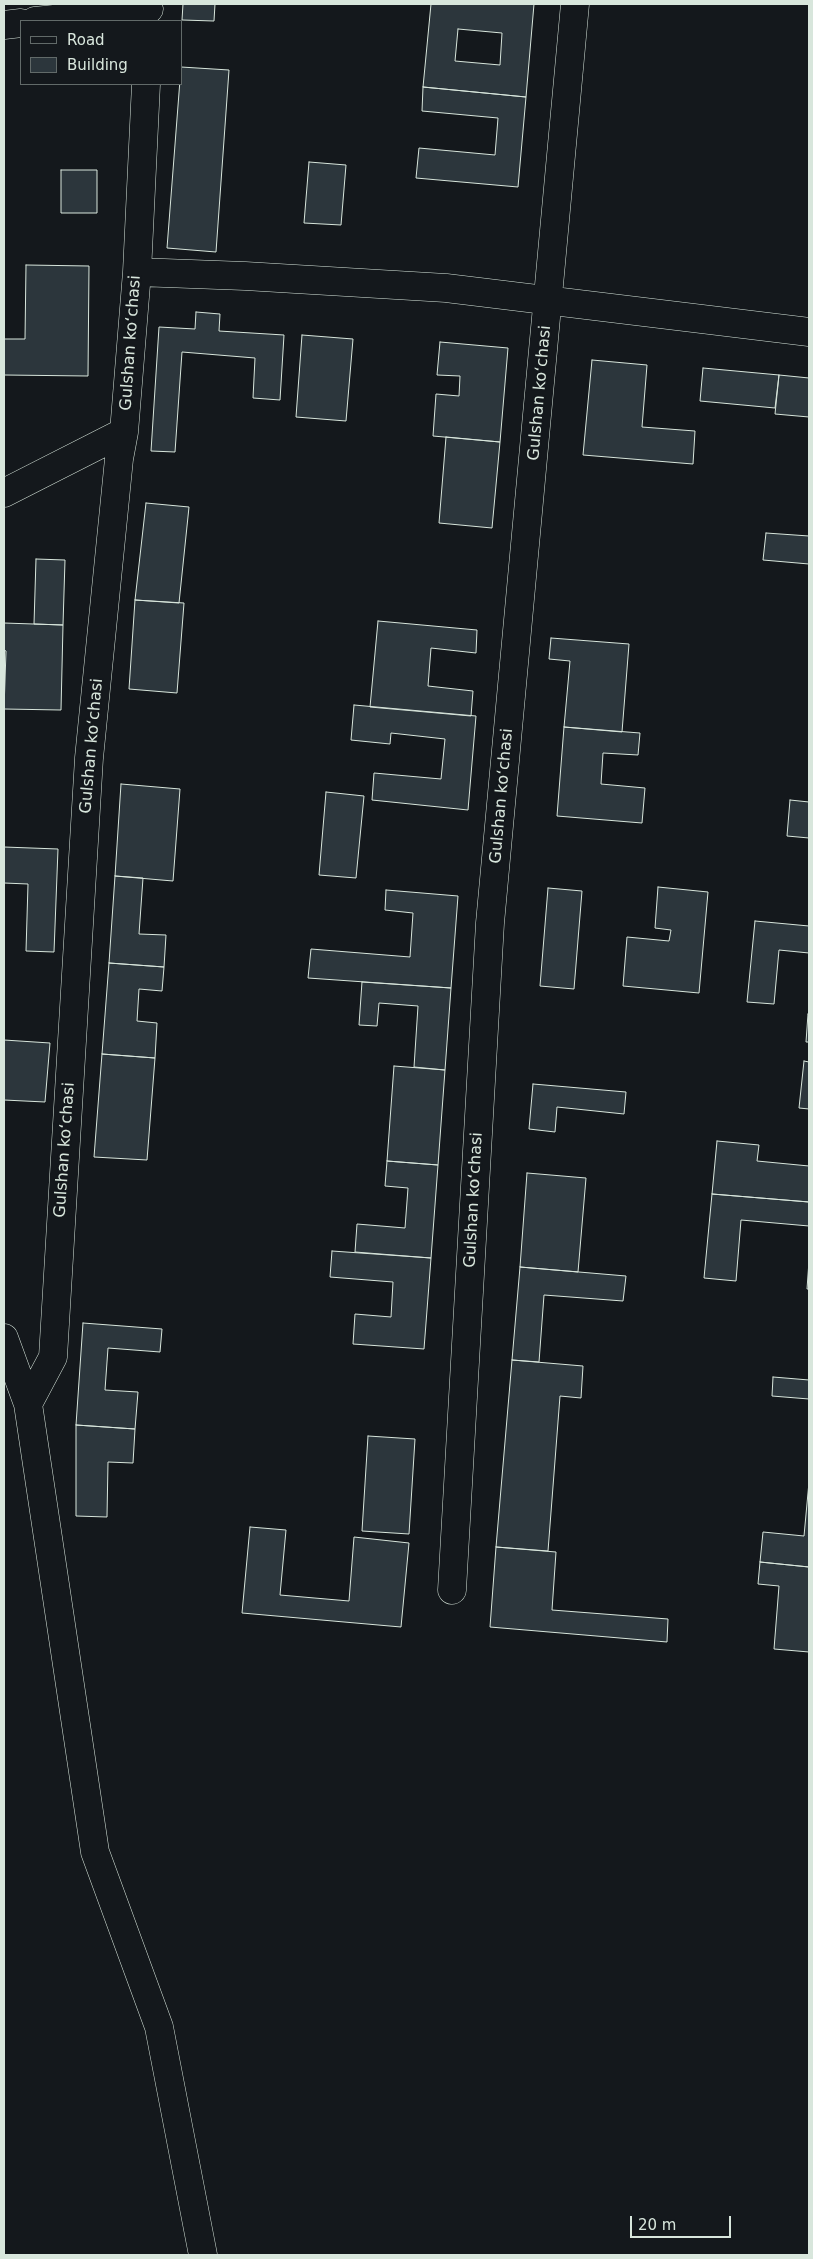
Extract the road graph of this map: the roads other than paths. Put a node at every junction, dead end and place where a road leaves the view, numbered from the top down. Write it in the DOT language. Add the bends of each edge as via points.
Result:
graph roads {
  1 [pos="575,4"];
  2 [pos="148,11"];
  3 [pos="46,20"];
  4 [pos="20,23"];
  5 [pos="4,24"];
  6 [pos="146,85"];
  7 [pos="136,272"];
  8 [pos="548,301"];
  9 [pos="809,332"];
  10 [pos="124,432"];
  11 [pos="4,493"];
  12 [pos="4,1338"];
  13 [pos="28,1404"];
  14 [pos="452,1590"];
  15 [pos="203,2255"];
  1 -- 8 [label="street, Gulshan koʻchasi"];
  2 -- 3 [label="street"];
  4 -- 5 [label="street"];
  6 -- 7 [label="street, Gulshan koʻchasi"];
  7 -- 8 [label="street" via="446,288"];
  7 -- 10 [label="street, Gulshan koʻchasi"];
  8 -- 9 [label="street"];
  8 -- 14 [label="street, Gulshan koʻchasi" via="490,923"];
  10 -- 11 [label="street"];
  10 -- 13 [label="street, Gulshan koʻchasi" via="89,758 53,1357"];
  12 -- 13 [label="street"];
  13 -- 15 [label="street" via="95,1852 159,2026"];
}
